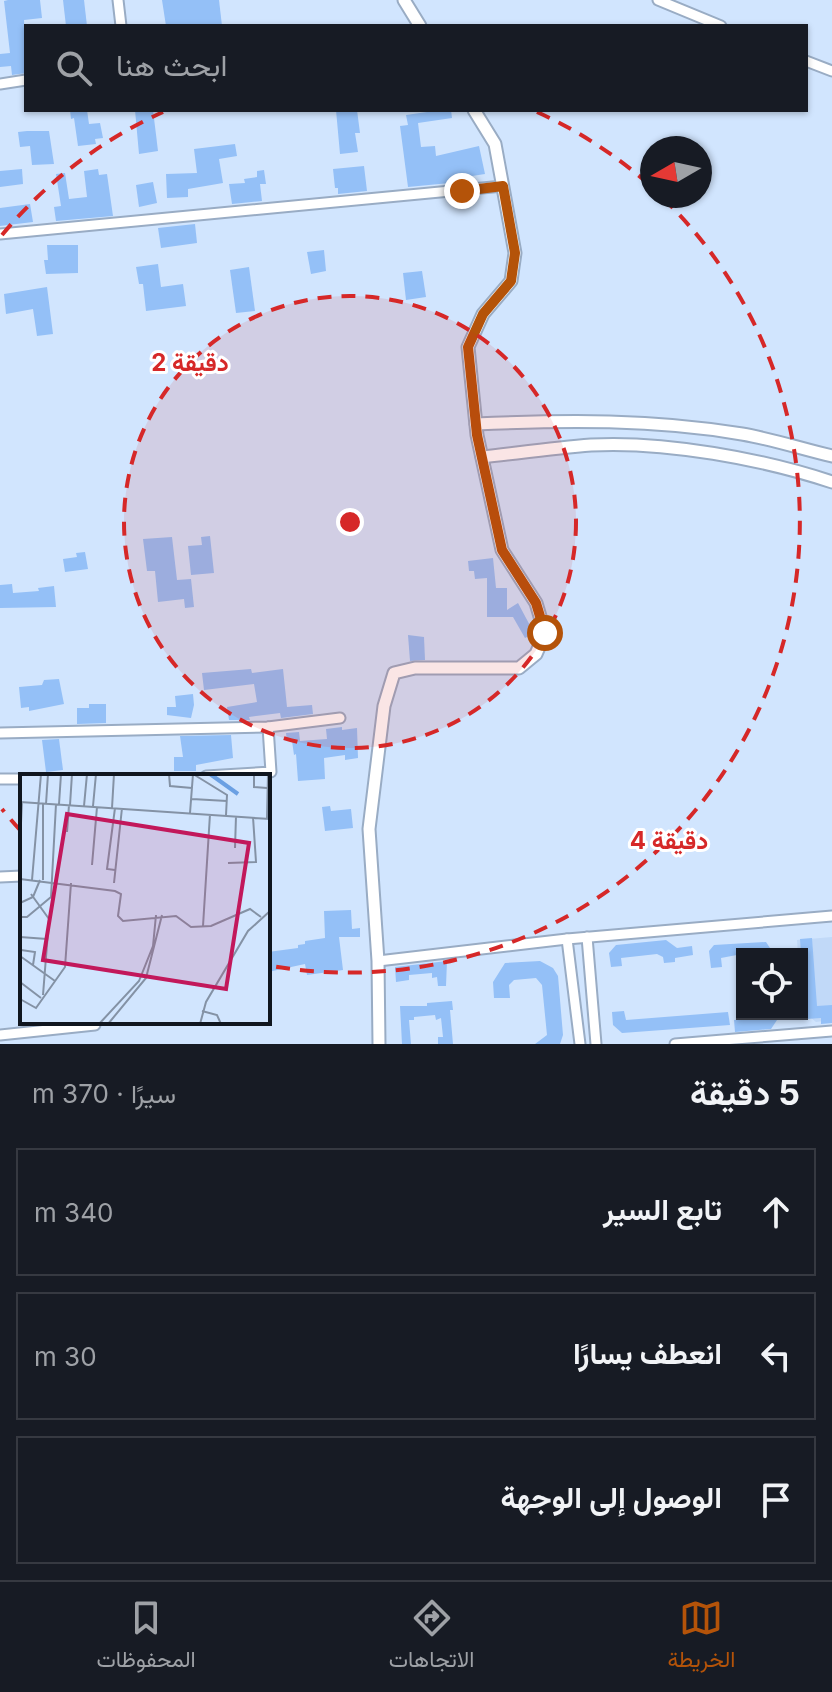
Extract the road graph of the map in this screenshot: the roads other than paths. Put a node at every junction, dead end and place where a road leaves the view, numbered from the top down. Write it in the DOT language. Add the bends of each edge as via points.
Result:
graph roads {
  1 [pos="118,0"];
  2 [pos="404,0"];
  3 [pos="658,0"];
  4 [pos="121,24"];
  5 [pos="419,24"];
  6 [pos="716,24"];
  7 [pos="808,62"];
  8 [pos="832,71"];
  9 [pos="24,80"];
  10 [pos="0,84"];
  11 [pos="475,112"];
  12 [pos="503,186"];
  13 [pos="0,234"];
  14 [pos="476,424"];
  15 [pos="832,456"];
  16 [pos="482,457"];
  17 [pos="832,482"];
  18 [pos="340,718"];
  19 [pos="268,727"];
  20 [pos="0,733"];
  21 [pos="238,774"];
  22 [pos="20,876"];
  23 [pos="0,877"];
  24 [pos="832,916"];
  25 [pos="587,937"];
  26 [pos="567,939"];
  27 [pos="378,961"];
  28 [pos="95,1025"];
  29 [pos="832,1031"];
  30 [pos="0,1035"];
  31 [pos="709,1043"];
  32 [pos="379,1044"];
  33 [pos="580,1044"];
  34 [pos="596,1044"];
  35 [pos="675,1044"];
  1 -- 4 [label="street"];
  2 -- 5 [label="street"];
  3 -- 6 [label="street"];
  7 -- 8 [label="street"];
  9 -- 10 [label="street"];
  11 -- 12 [label="street" via="495,144"];
  12 -- 13 [label="street"];
  12 -- 14 [label="street" via="515,253 511,281 483,314 468,347"];
  14 -- 15 [label="street" via="672,424 745,434"];
  14 -- 16 [label="street"];
  16 -- 17 [label="street" via="594,445 657,448 794,470"];
  16 -- 27 [label="street" via="502,550 536,603 545,633 536,654 519,668 415,668 394,673 384,706 369,829"];
  18 -- 19 [label="street"];
  19 -- 20 [label="street"];
  19 -- 21 [label="street" via="271,772"];
  22 -- 23 [label="street"];
  24 -- 25 [label="street"];
  25 -- 26 [label="street"];
  25 -- 34 [label="street"];
  26 -- 27 [label="street"];
  26 -- 33 [label="street"];
  27 -- 32 [label="street"];
  28 -- 30 [label="street"];
  29 -- 31 [label="street"];
  31 -- 35 [label="street"];
}
